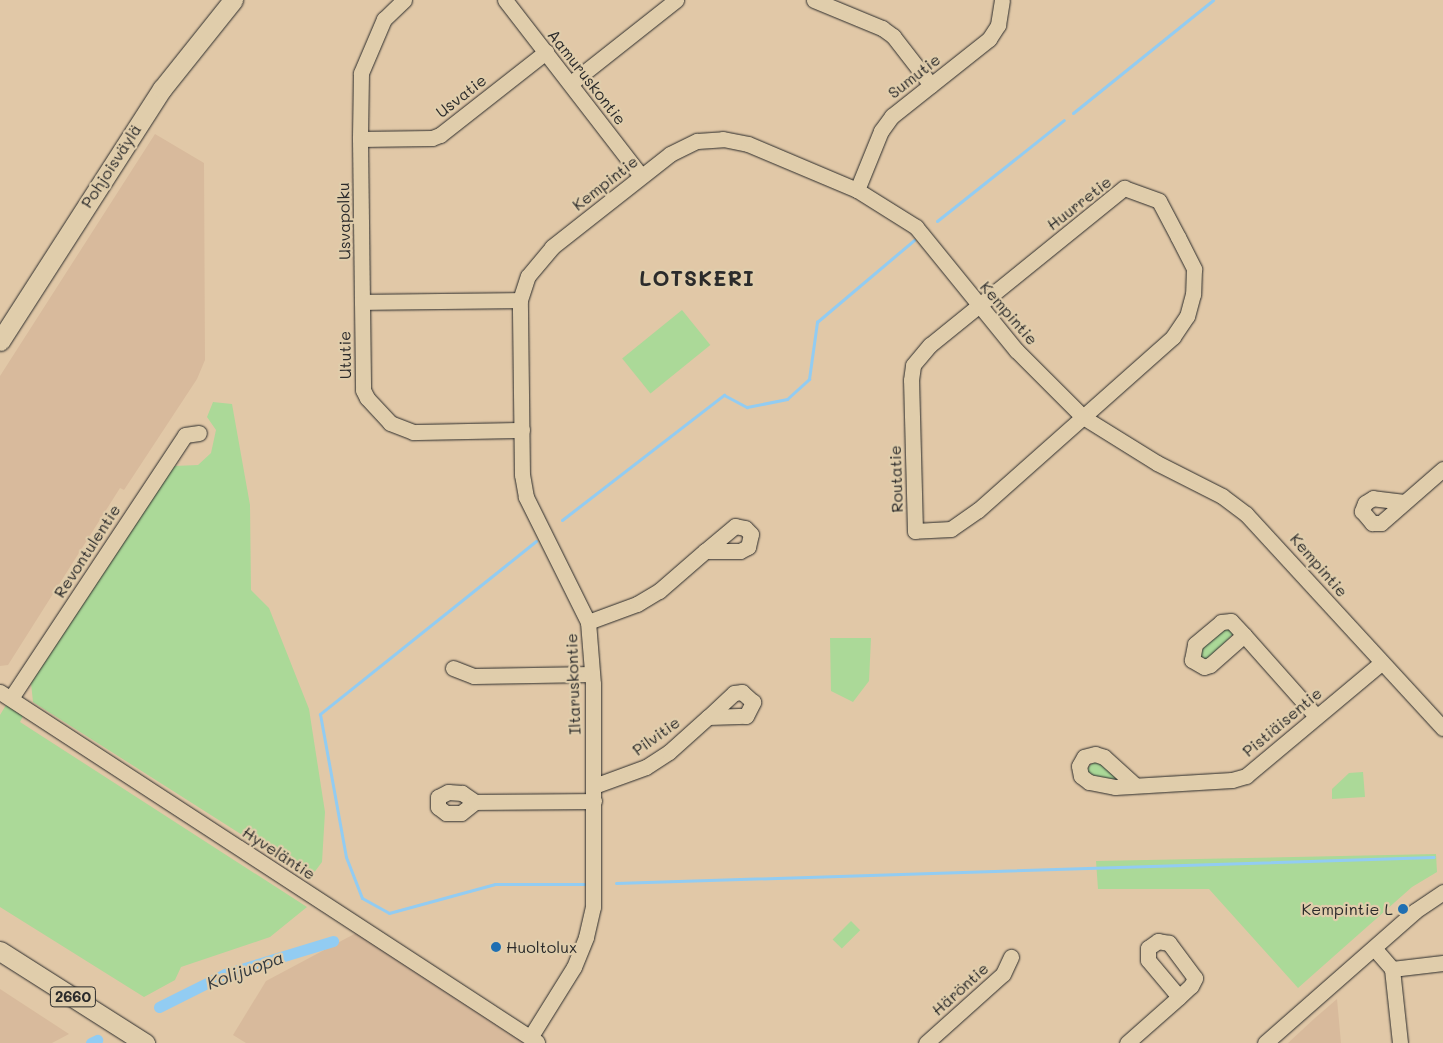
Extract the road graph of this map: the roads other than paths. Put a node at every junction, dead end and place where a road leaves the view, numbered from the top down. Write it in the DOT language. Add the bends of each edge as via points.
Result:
graph roads {
  1 [pos="233,0"];
  2 [pos="404,0"];
  3 [pos="505,0"];
  4 [pos="676,0"];
  5 [pos="814,0"];
  6 [pos="1002,0"];
  7 [pos="546,52"];
  8 [pos="571,83"];
  9 [pos="931,85"];
  10 [pos="360,139"];
  11 [pos="641,176"];
  12 [pos="857,190"];
  13 [pos="520,300"];
  14 [pos="362,302"];
  15 [pos="978,305"];
  16 [pos="0,341"];
  17 [pos="1082,417"];
  18 [pos="522,430"];
  19 [pos="199,433"];
  20 [pos="1443,469"];
  21 [pos="1404,502"];
  22 [pos="705,551"];
  23 [pos="588,622"];
  24 [pos="1244,635"];
  25 [pos="1381,662"];
  26 [pos="453,668"];
  27 [pos="592,674"];
  28 [pos="5,695"];
  29 [pos="1316,716"];
  30 [pos="708,717"];
  31 [pos="1443,728"];
  32 [pos="1135,785"];
  33 [pos="594,793"];
  34 [pos="475,802"];
  35 [pos="1443,892"];
  36 [pos="1374,948"];
  37 [pos="0,952"];
  38 [pos="1011,957"];
  39 [pos="1443,963"];
  40 [pos="1392,969"];
  41 [pos="1179,997"];
  42 [pos="534,1040"];
  43 [pos="145,1043"];
  44 [pos="926,1043"];
  45 [pos="1127,1043"];
  46 [pos="1265,1043"];
  47 [pos="1400,1043"];
  1 -- 16 [label="main road, Pohjoisväylä" via="146,112"];
  2 -- 10 [label="street" via="384,19 361,73"];
  3 -- 7 [label="street, Aamuruskontie"];
  4 -- 8 [label="street"];
  5 -- 9 [label="street" via="882,28 893,36"];
  6 -- 9 [label="street, Sumutie" via="998,26 989,39"];
  7 -- 8 [label="street, Aamuruskontie"];
  7 -- 10 [label="street, Usvatie" via="440,135 432,138"];
  8 -- 11 [label="street, Aamuruskontie"];
  9 -- 12 [label="street, Sumutie" via="892,116 881,131"];
  10 -- 14 [label="street, Usvapolku"];
  11 -- 12 [label="street, Kempintie" via="683,146 697,141 723,139 748,144"];
  11 -- 13 [label="street, Kempintie" via="538,261 528,276"];
  12 -- 15 [label="street, Kempintie" via="916,227"];
  13 -- 14 [label="street"];
  13 -- 18 [label="street, Iltaruskontie"];
  14 -- 18 [label="street, Ututie" via="363,390 390,423 412,432"];
  15 -- 17 [label="street, Kempintie" via="1016,350"];
  15 -- 17 [label="street, Routatie" via="913,365 915,531 951,529 978,510"];
  15 -- 17 [label="street, Huurretie" via="1124,188 1160,201 1194,269 1193,294 1187,316 1173,337"];
  17 -- 25 [label="street, Kempintie" via="1157,463 1222,496 1246,514"];
  18 -- 23 [label="street, Iltaruskontie" via="526,497"];
  19 -- 28 [label="street, Revontulentie" via="184,435"];
  20 -- 21 [label="street"];
  22 -- 23 [label="street" via="637,604"];
  23 -- 27 [label="street, Iltaruskontie"];
  24 -- 29 [label="street"];
  25 -- 29 [label="street, Pistiäisentie"];
  25 -- 31 [label="street, Kempintie"];
  26 -- 27 [label="street" via="474,676"];
  27 -- 33 [label="street, Iltaruskontie"];
  28 -- 42 [label="street, Hyveläntie"];
  29 -- 32 [label="street, Pistiäisentie" via="1246,776 1232,780"];
  30 -- 33 [label="street, Pilvitie" via="646,768"];
  33 -- 34 [label="street, Pilvitie"];
  33 -- 42 [label="street, Iltaruskontie" via="593,907 586,937 574,967"];
  35 -- 36 [label="street" via="1415,911"];
  36 -- 40 [label="street"];
  36 -- 46 [label="street"];
  37 -- 43 [label="main road, 2660"];
  38 -- 44 [label="street, Häröntie" via="1003,974"];
  39 -- 40 [label="street"];
  40 -- 47 [label="street"];
  41 -- 45 [label="street"];
}
